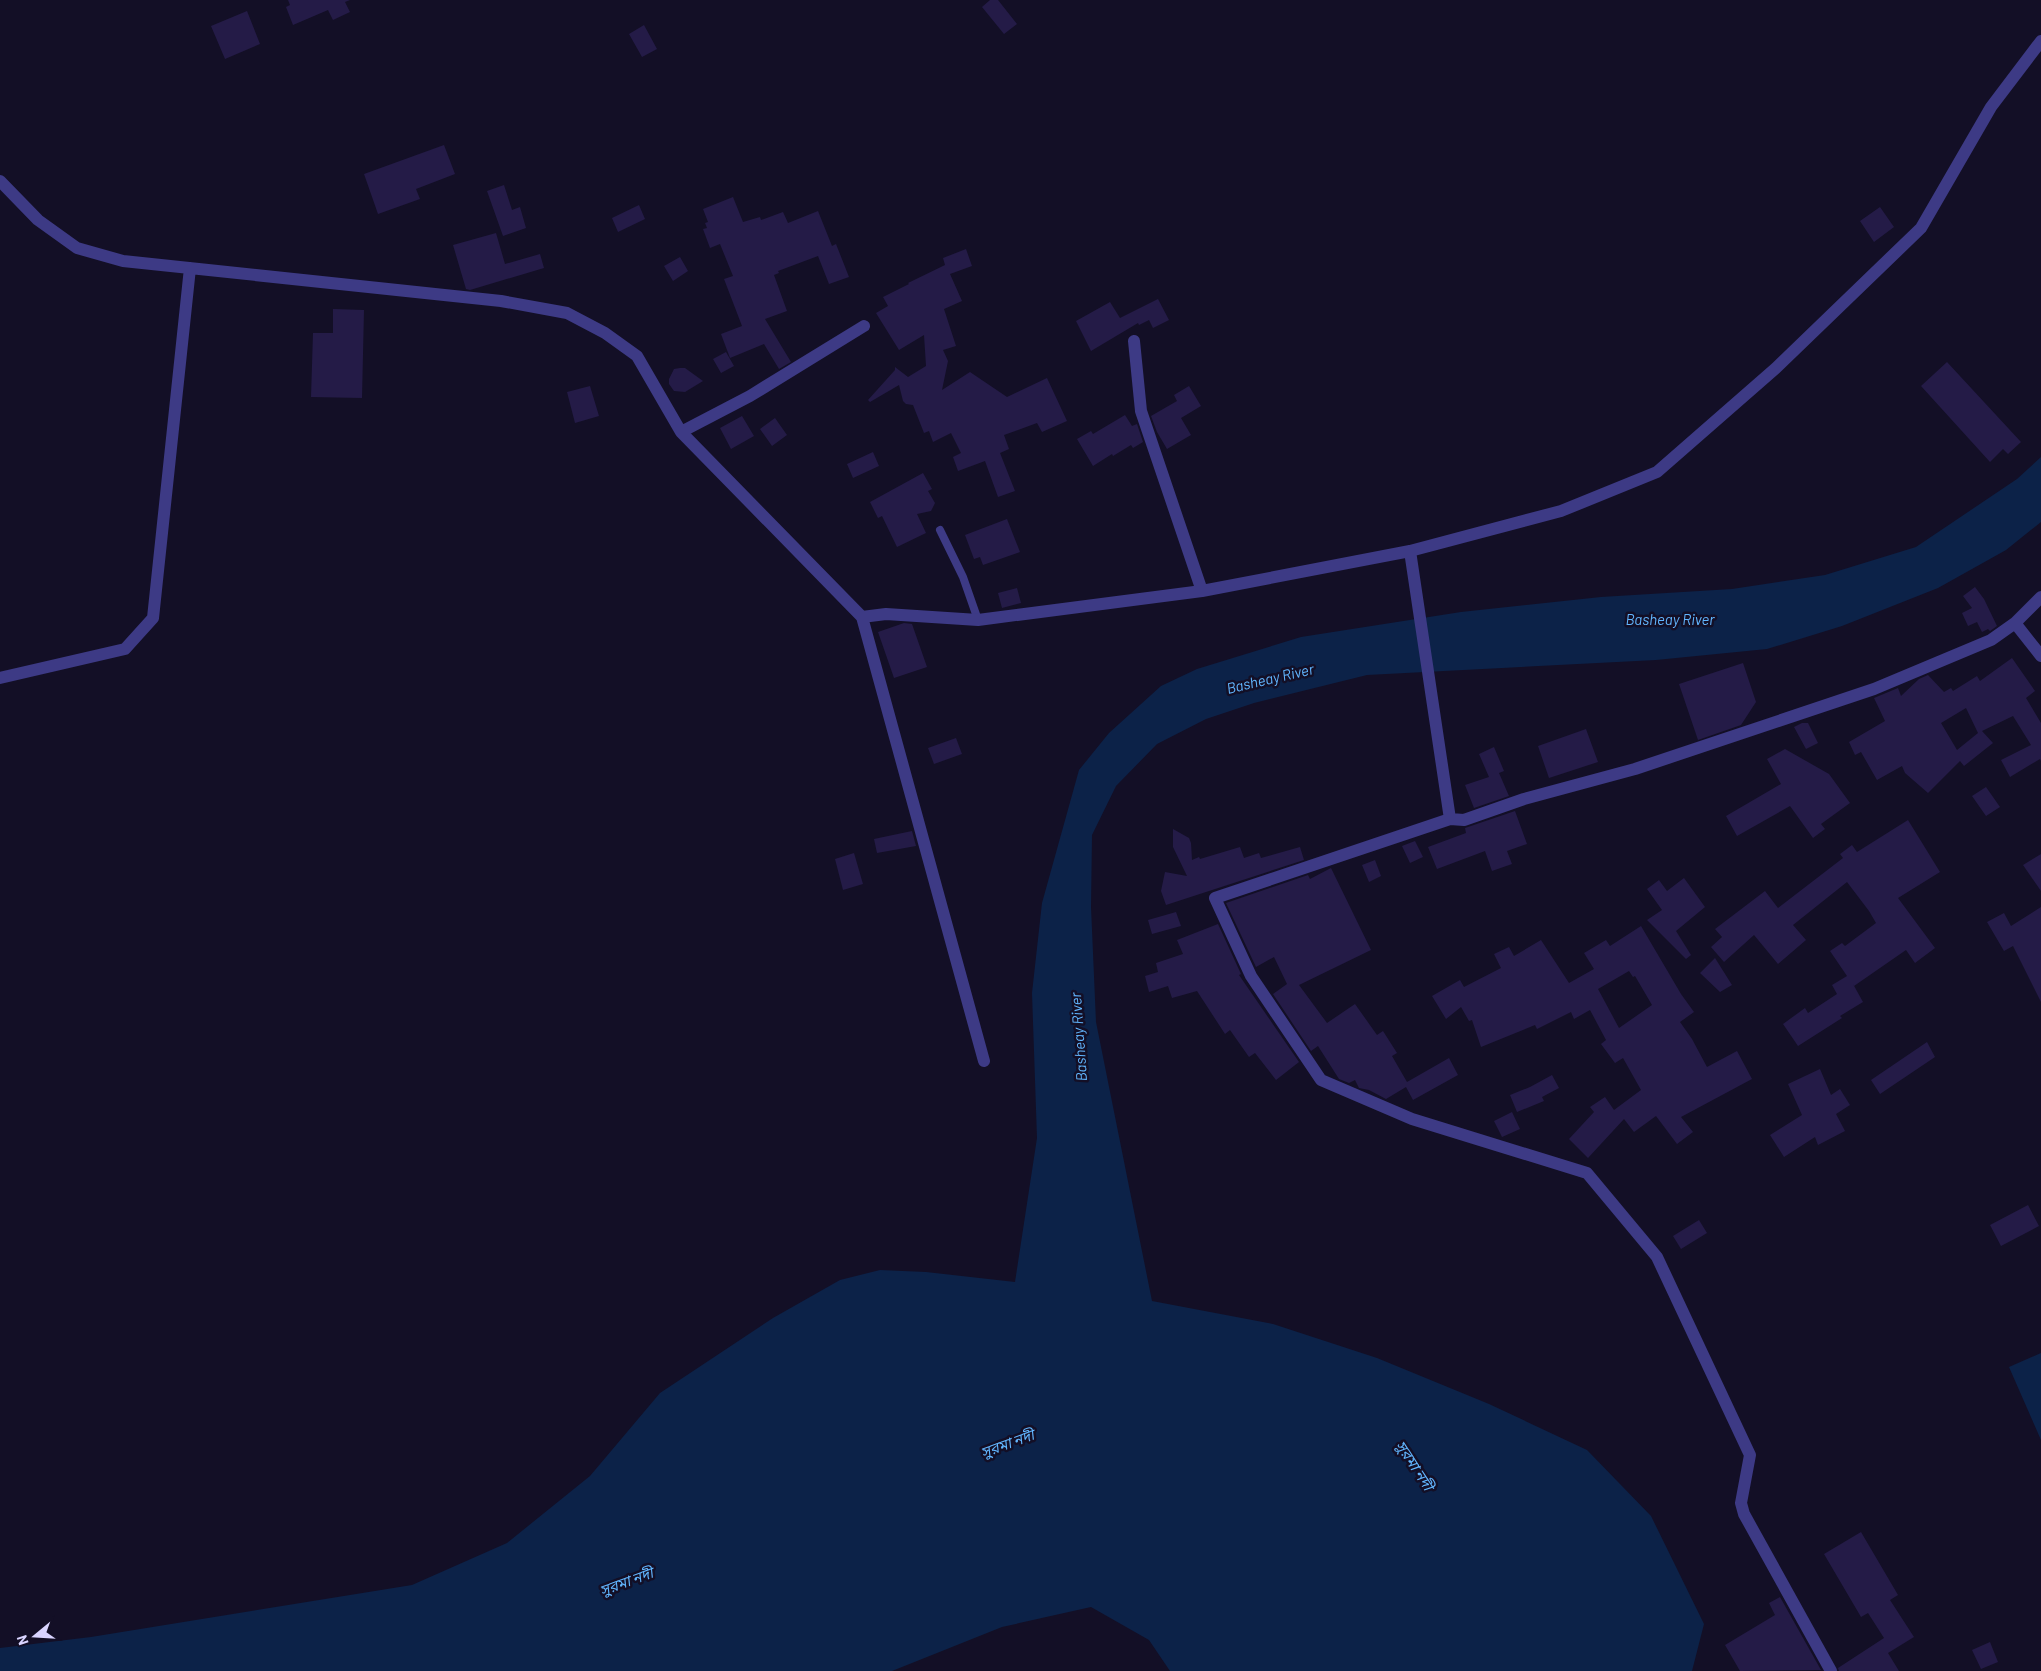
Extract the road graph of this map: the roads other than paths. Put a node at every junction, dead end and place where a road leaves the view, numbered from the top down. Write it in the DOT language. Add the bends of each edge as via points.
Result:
graph roads {
  1 [pos="2041,41"];
  2 [pos="0,181"];
  3 [pos="190,268"];
  4 [pos="864,326"];
  5 [pos="1134,341"];
  6 [pos="681,432"];
  7 [pos="940,530"];
  8 [pos="1410,551"];
  9 [pos="1202,591"];
  10 [pos="2041,597"];
  11 [pos="862,617"];
  12 [pos="978,620"];
  13 [pos="2015,623"];
  14 [pos="2041,656"];
  15 [pos="0,678"];
  16 [pos="1450,819"];
  17 [pos="984,1061"];
  18 [pos="1831,1671"];
  1 -- 8 [label="street" via="1991,107 1921,228 1776,368 1657,472 1560,511"];
  2 -- 3 [label="street" via="38,220 77,248 123,261"];
  3 -- 6 [label="street" via="501,301 567,313 605,333 637,356"];
  3 -- 15 [label="street" via="153,618 126,649"];
  4 -- 6 [label="street" via="750,396"];
  5 -- 9 [label="street" via="1140,411"];
  6 -- 11 [label="street"];
  7 -- 12 [label="lane" via="963,577"];
  8 -- 9 [label="street"];
  8 -- 16 [label="street"];
  9 -- 12 [label="street"];
  10 -- 13 [label="street"];
  11 -- 12 [label="street" via="886,614"];
  11 -- 17 [label="street"];
  13 -- 14 [label="street"];
  13 -- 16 [label="street" via="1991,640 1874,690 1635,769 1524,799 1464,820"];
  16 -- 18 [label="street" via="1215,898 1251,976 1321,1080 1412,1119 1586,1173 1657,1257 1750,1455 1741,1503 1744,1514"];
}
